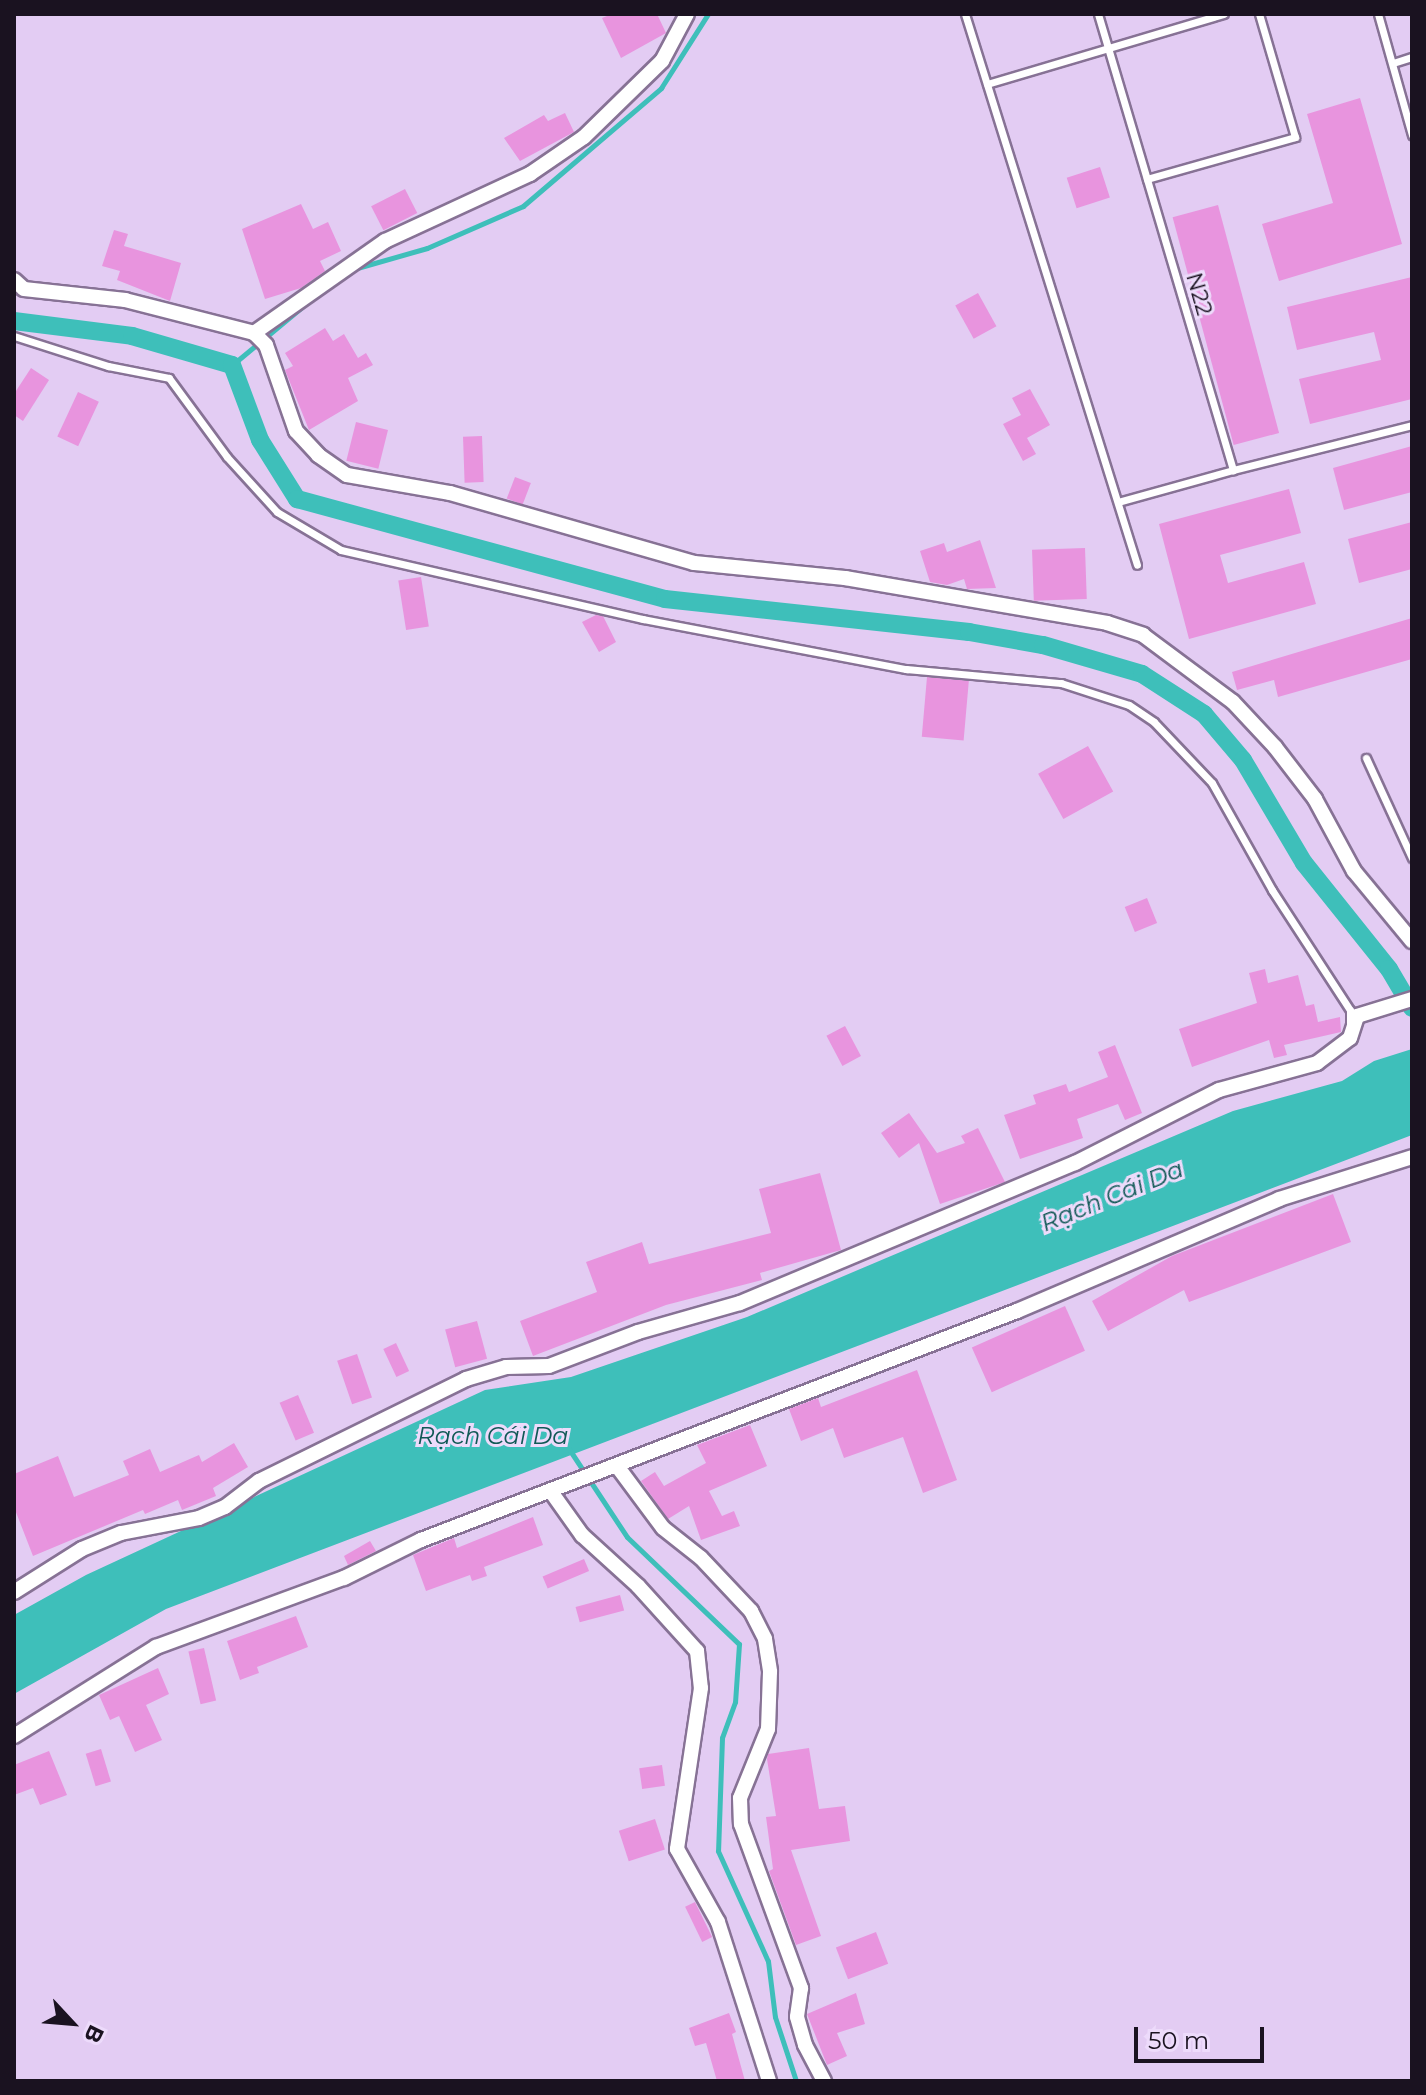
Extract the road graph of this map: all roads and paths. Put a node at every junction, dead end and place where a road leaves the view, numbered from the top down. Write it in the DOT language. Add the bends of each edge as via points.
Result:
graph roads {
  1 [pos="687,14"];
  2 [pos="965,14"];
  3 [pos="1098,14"];
  4 [pos="1224,14"];
  5 [pos="1259,14"];
  6 [pos="1378,14"];
  7 [pos="1108,48"];
  8 [pos="1412,57"];
  9 [pos="1393,63"];
  10 [pos="987,84"];
  11 [pos="1412,135"];
  12 [pos="1147,179"];
  13 [pos="14,280"];
  14 [pos="254,333"];
  15 [pos="14,336"];
  16 [pos="1412,425"];
  17 [pos="1233,470"];
  18 [pos="1118,502"];
  19 [pos="1137,565"];
  20 [pos="1366,758"];
  21 [pos="1412,858"];
  22 [pos="1412,941"];
  23 [pos="1412,999"];
  24 [pos="1350,1038"];
  25 [pos="1412,1157"];
  26 [pos="617,1466"];
  27 [pos="552,1493"];
  28 [pos="14,1592"];
  29 [pos="14,1736"];
  30 [pos="769,2081"];
  31 [pos="824,2081"];
  1 -- 14 [label="street" via="662,61 584,137 530,174 385,241"];
  2 -- 10 [label="lane"];
  3 -- 7 [label="lane, N22"];
  4 -- 7 [label="lane"];
  5 -- 12 [label="lane" via="1295,137"];
  6 -- 9 [label="lane"];
  7 -- 10 [label="lane"];
  7 -- 12 [label="lane, N22"];
  8 -- 9 [label="lane"];
  9 -- 11 [label="lane"];
  10 -- 18 [label="lane"];
  12 -- 17 [label="lane, N22"];
  13 -- 14 [label="street" via="24,289 125,300"];
  14 -- 22 [label="street" via="266,345 296,431 347,475 450,493 694,563 845,578 1107,623 1143,635 1233,702 1275,747 1315,799 1354,871"];
  15 -- 24 [label="lane" via="108,366 169,378 227,457 277,512 341,550 643,619 906,669 1061,683 1129,705 1154,722 1212,783 1272,890 1350,1010"];
  16 -- 17 [label="lane"];
  17 -- 18 [label="lane"];
  18 -- 19 [label="lane"];
  20 -- 21 [label="lane"];
  23 -- 24 [label="street" via="1357,1016"];
  24 -- 28 [label="street" via="1317,1063 1219,1090 1075,1163 740,1303 638,1332 549,1366 506,1367 466,1379 259,1481 225,1507 199,1518 121,1533 82,1549"];
  25 -- 26 [label="street" via="1279,1199 1017,1311"];
  26 -- 27 [label="street"];
  26 -- 31 [label="street" via="663,1528 701,1558 751,1611 765,1639 768,1729 740,1798 741,1824 801,1988 797,2017 805,2045"];
  27 -- 29 [label="street" via="421,1540 330,1584 156,1647"];
  27 -- 30 [label="street" via="582,1535 697,1651 701,1688 677,1849 718,1922"];
}
